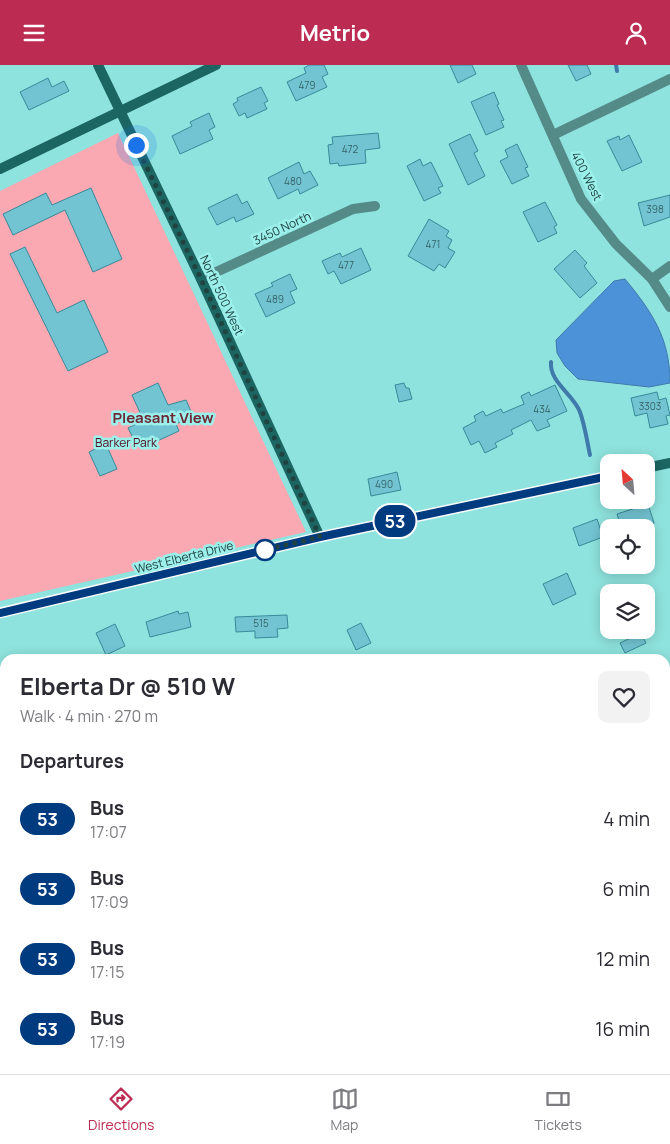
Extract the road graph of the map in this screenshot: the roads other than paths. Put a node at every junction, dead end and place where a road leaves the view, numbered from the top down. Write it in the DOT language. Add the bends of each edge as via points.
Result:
graph roads {
  1 [pos="98,65"];
  2 [pos="216,65"];
  3 [pos="521,65"];
  4 [pos="670,79"];
  5 [pos="119,110"];
  6 [pos="553,135"];
  7 [pos="0,169"];
  8 [pos="375,206"];
  9 [pos="670,266"];
  10 [pos="201,279"];
  11 [pos="652,279"];
  12 [pos="670,307"];
  13 [pos="670,463"];
  14 [pos="655,467"];
  15 [pos="600,478"];
  16 [pos="320,537"];
  17 [pos="0,613"];
  1 -- 5 [label="street, North 500 West"];
  2 -- 5 [label="street"];
  3 -- 6 [label="street, 400 West"];
  4 -- 6 [label="street"];
  5 -- 7 [label="street"];
  5 -- 10 [label="street, North 500 West"];
  6 -- 11 [label="street, 400 West" via="581,199 616,244"];
  8 -- 10 [label="street, 3450 North" via="353,209"];
  9 -- 11 [label="street"];
  10 -- 16 [label="street, North 500 West"];
  11 -- 12 [label="street, 400 West"];
  13 -- 14 [label="street"];
  15 -- 16 [label="street, West Elberta Drive"];
  16 -- 17 [label="street, West Elberta Drive"];
}
